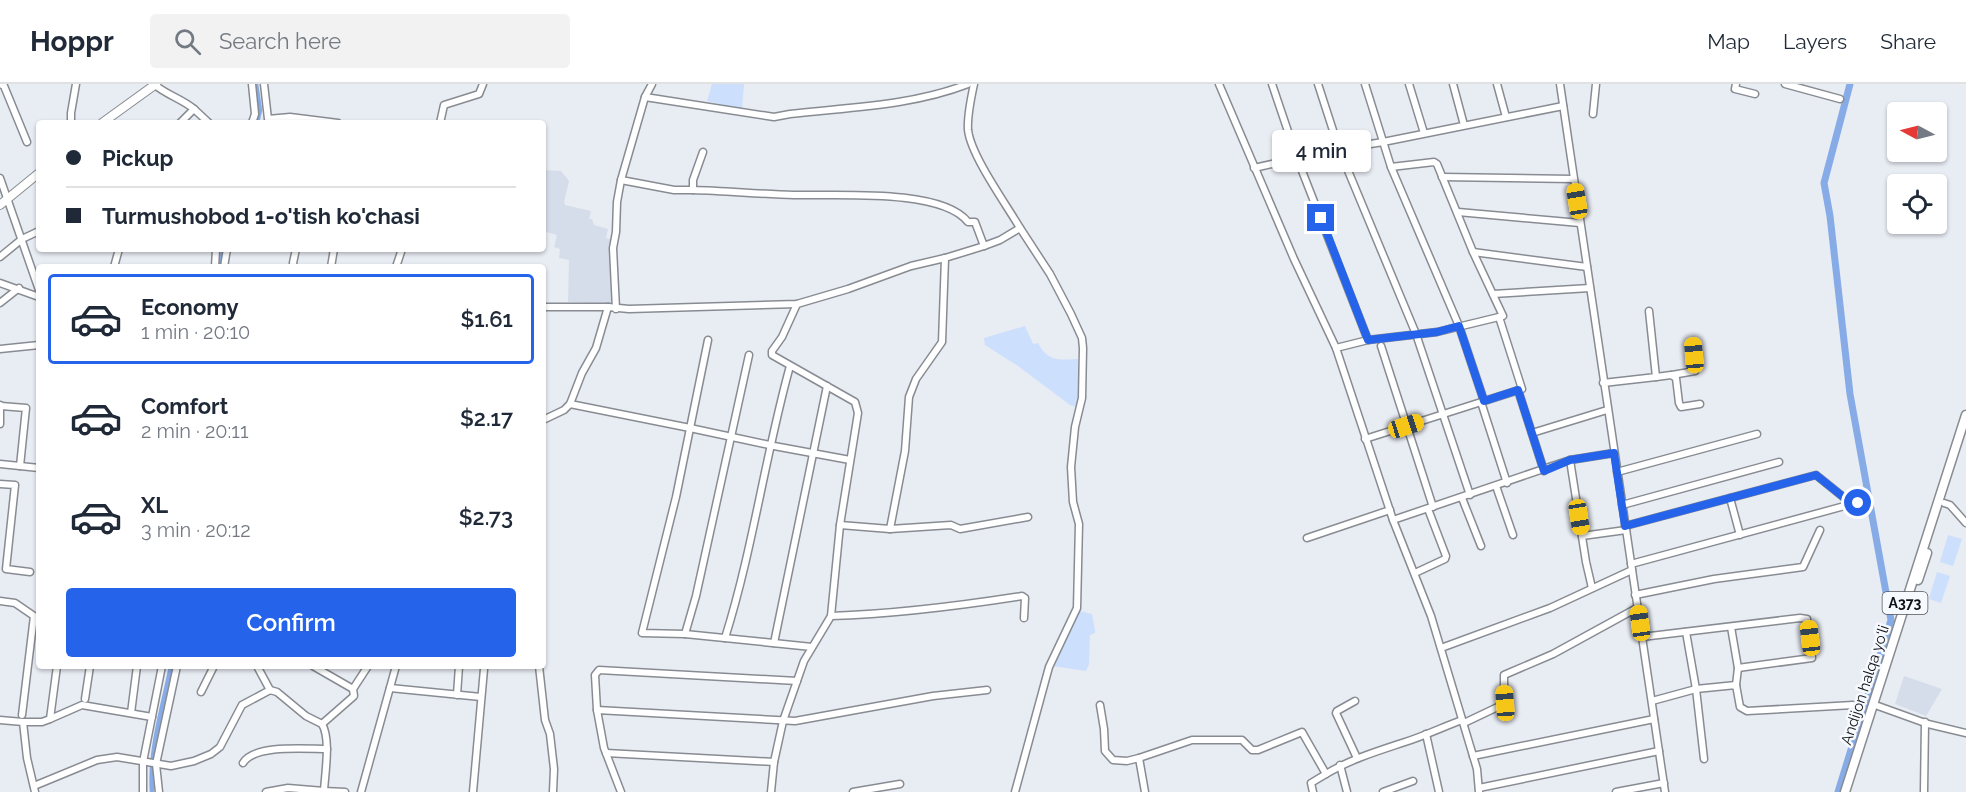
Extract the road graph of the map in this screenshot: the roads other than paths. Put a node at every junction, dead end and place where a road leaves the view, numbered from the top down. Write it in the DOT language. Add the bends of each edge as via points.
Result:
graph roads {
  1 [pos="0,84"];
  2 [pos="76,84"];
  3 [pos="156,84"];
  4 [pos="252,84"];
  5 [pos="264,84"];
  6 [pos="483,84"];
  7 [pos="652,84"];
  8 [pos="968,84"];
  9 [pos="974,84"];
  10 [pos="1219,84"];
  11 [pos="1272,84"];
  12 [pos="1318,84"];
  13 [pos="1365,84"];
  14 [pos="1409,84"];
  15 [pos="1453,84"];
  16 [pos="1497,84"];
  17 [pos="1560,84"];
  18 [pos="1596,84"];
  19 [pos="1736,84"];
  20 [pos="1785,84"];
  21 [pos="1755,94"];
  22 [pos="645,97"];
  23 [pos="1840,99"];
  24 [pos="1563,105"];
  25 [pos="194,109"];
  26 [pos="1593,114"];
  27 [pos="1506,117"];
  28 [pos="71,120"];
  29 [pos="106,120"];
  30 [pos="183,120"];
  31 [pos="206,120"];
  32 [pos="253,120"];
  33 [pos="268,120"];
  34 [pos="274,120"];
  35 [pos="314,120"];
  36 [pos="441,120"];
  37 [pos="1464,125"];
  38 [pos="1424,133"];
  39 [pos="27,142"];
  40 [pos="1383,142"];
  41 [pos="1339,149"];
  42 [pos="703,152"];
  43 [pos="1297,158"];
  44 [pos="1391,167"];
  45 [pos="1254,168"];
  46 [pos="36,175"];
  47 [pos="1442,177"];
  48 [pos="0,178"];
  49 [pos="1573,179"];
  50 [pos="621,180"];
  51 [pos="693,190"];
  52 [pos="8,198"];
  53 [pos="0,205"];
  54 [pos="1458,212"];
  55 [pos="1580,223"];
  56 [pos="1020,228"];
  57 [pos="36,232"];
  58 [pos="22,238"];
  59 [pos="984,246"];
  60 [pos="1473,252"];
  61 [pos="0,257"];
  62 [pos="945,258"];
  63 [pos="1587,267"];
  64 [pos="36,281"];
  65 [pos="0,283"];
  66 [pos="19,288"];
  67 [pos="1590,288"];
  68 [pos="1493,294"];
  69 [pos="36,296"];
  70 [pos="0,303"];
  71 [pos="797,304"];
  72 [pos="546,307"];
  73 [pos="608,307"];
  74 [pos="616,309"];
  75 [pos="1649,311"];
  76 [pos="1499,317"];
  77 [pos="1459,326"];
  78 [pos="1416,334"];
  79 [pos="708,340"];
  80 [pos="1368,340"];
  81 [pos="1693,342"];
  82 [pos="36,345"];
  83 [pos="1381,346"];
  84 [pos="1336,348"];
  85 [pos="0,349"];
  86 [pos="749,355"];
  87 [pos="790,366"];
  88 [pos="1671,375"];
  89 [pos="1656,377"];
  90 [pos="1603,383"];
  91 [pos="827,386"];
  92 [pos="1518,390"];
  93 [pos="1482,401"];
  94 [pos="570,404"];
  95 [pos="1700,404"];
  96 [pos="1,406"];
  97 [pos="1607,410"];
  98 [pos="1443,414"];
  99 [pos="1966,415"];
  100 [pos="546,419"];
  101 [pos="0,424"];
  102 [pos="1406,426"];
  103 [pos="690,428"];
  104 [pos="1532,433"];
  105 [pos="1756,434"];
  106 [pos="1966,434"];
  107 [pos="731,436"];
  108 [pos="1365,439"];
  109 [pos="771,444"];
  110 [pos="1614,453"];
  111 [pos="813,454"];
  112 [pos="850,460"];
  113 [pos="1570,460"];
  114 [pos="1779,462"];
  115 [pos="0,464"];
  116 [pos="20,466"];
  117 [pos="36,468"];
  118 [pos="1544,471"];
  119 [pos="1617,472"];
  120 [pos="1507,483"];
  121 [pos="0,484"];
  122 [pos="1496,486"];
  123 [pos="1470,495"];
  124 [pos="1462,498"];
  125 [pos="1730,498"];
  126 [pos="1864,502"];
  127 [pos="1944,503"];
  128 [pos="1852,504"];
  129 [pos="1622,505"];
  130 [pos="1430,508"];
  131 [pos="1390,510"];
  132 [pos="1028,516"];
  133 [pos="1393,520"];
  134 [pos="1966,523"];
  135 [pos="840,525"];
  136 [pos="1625,528"];
  137 [pos="890,529"];
  138 [pos="1820,530"];
  139 [pos="1513,535"];
  140 [pos="1740,535"];
  141 [pos="1582,536"];
  142 [pos="1307,538"];
  143 [pos="1481,546"];
  144 [pos="1631,567"];
  145 [pos="30,573"];
  146 [pos="1415,573"];
  147 [pos="1592,588"];
  148 [pos="1635,595"];
  149 [pos="0,600"];
  150 [pos="1637,608"];
  151 [pos="36,616"];
  152 [pos="831,616"];
  153 [pos="1024,618"];
  154 [pos="36,624"];
  155 [pos="1731,627"];
  156 [pos="1686,632"];
  157 [pos="685,634"];
  158 [pos="725,638"];
  159 [pos="1642,638"];
  160 [pos="774,643"];
  161 [pos="812,647"];
  162 [pos="1441,648"];
  163 [pos="1738,668"];
  164 [pos="57,669"];
  165 [pos="90,669"];
  166 [pos="137,669"];
  167 [pos="161,669"];
  168 [pos="176,669"];
  169 [pos="212,669"];
  170 [pos="259,669"];
  171 [pos="318,669"];
  172 [pos="366,669"];
  173 [pos="395,669"];
  174 [pos="459,669"];
  175 [pos="483,669"];
  176 [pos="539,669"];
  177 [pos="797,681"];
  178 [pos="1736,685"];
  179 [pos="390,688"];
  180 [pos="353,689"];
  181 [pos="1696,689"];
  182 [pos="270,690"];
  183 [pos="987,690"];
  184 [pos="201,692"];
  185 [pos="457,695"];
  186 [pos="481,697"];
  187 [pos="85,699"];
  188 [pos="1355,701"];
  189 [pos="1652,701"];
  190 [pos="1100,705"];
  191 [pos="1853,705"];
  192 [pos="1878,706"];
  193 [pos="597,710"];
  194 [pos="131,713"];
  195 [pos="152,717"];
  196 [pos="23,719"];
  197 [pos="50,719"];
  198 [pos="1654,719"];
  199 [pos="0,720"];
  200 [pos="783,721"];
  201 [pos="1463,721"];
  202 [pos="1925,722"];
  203 [pos="322,724"];
  204 [pos="1966,733"];
  205 [pos="1426,734"];
  206 [pos="327,749"];
  207 [pos="1659,752"];
  208 [pos="606,753"];
  209 [pos="1473,756"];
  210 [pos="1139,758"];
  211 [pos="1358,758"];
  212 [pos="1704,759"];
  213 [pos="774,762"];
  214 [pos="149,763"];
  215 [pos="243,763"];
  216 [pos="1340,765"];
  217 [pos="1326,774"];
  218 [pos="1413,781"];
  219 [pos="1664,783"];
  220 [pos="900,784"];
  221 [pos="34,789"];
  222 [pos="1479,790"];
  223 [pos="324,791"];
  224 [pos="143,792"];
  225 [pos="159,792"];
  226 [pos="266,792"];
  227 [pos="345,792"];
  228 [pos="361,792"];
  229 [pos="473,792"];
  230 [pos="553,792"];
  231 [pos="621,792"];
  232 [pos="771,792"];
  233 [pos="854,792"];
  234 [pos="1015,792"];
  235 [pos="1145,792"];
  236 [pos="1313,792"];
  237 [pos="1347,792"];
  238 [pos="1383,792"];
  239 [pos="1440,792"];
  240 [pos="1616,792"];
  241 [pos="1665,792"];
  242 [pos="1845,792"];
  243 [pos="1850,792"];
  244 [pos="1924,792"];
  1 -- 39 [label="street"];
  2 -- 28 [label="street"];
  3 -- 25 [label="street"];
  3 -- 29 [label="main road"];
  4 -- 32 [label="street"];
  5 -- 33 [label="street"];
  6 -- 36 [label="street" via="479,94 444,105"];
  7 -- 22 [label="street"];
  8 -- 22 [label="street" via="899,103 774,117"];
  9 -- 56 [label="street" via="968,129 972,143"];
  10 -- 45 [label="street"];
  11 -- 43 [label="street"];
  12 -- 41 [label="street"];
  13 -- 40 [label="street"];
  14 -- 38 [label="street"];
  15 -- 37 [label="street"];
  16 -- 27 [label="street"];
  17 -- 24 [label="street"];
  18 -- 26 [label="street"];
  19 -- 21 [label="street" via="1735,88"];
  20 -- 23 [label="street"];
  22 -- 50 [label="street"];
  24 -- 27 [label="street"];
  24 -- 49 [label="street"];
  25 -- 30 [label="street"];
  25 -- 31 [label="street"];
  27 -- 37 [label="street"];
  34 -- 35 [label="street"];
  37 -- 38 [label="street"];
  38 -- 40 [label="street"];
  40 -- 41 [label="street"];
  40 -- 44 [label="street"];
  41 -- 43 [label="street"];
  41 -- 78 [label="street"];
  42 -- 51 [label="street"];
  43 -- 45 [label="street"];
  43 -- 80 [label="street"];
  44 -- 47 [label="street" via="1436,162"];
  44 -- 77 [label="street"];
  45 -- 84 [label="street"];
  46 -- 52 [label="main road"];
  47 -- 49 [label="street"];
  47 -- 54 [label="street"];
  48 -- 52 [label="street"];
  49 -- 55 [label="street"];
  50 -- 51 [label="street"];
  50 -- 74 [label="street" via="613,248"];
  51 -- 59 [label="street" via="880,195 925,201 975,222"];
  52 -- 53 [label="main road"];
  52 -- 58 [label="street"];
  54 -- 55 [label="street"];
  54 -- 60 [label="street"];
  55 -- 63 [label="street"];
  56 -- 59 [label="street"];
  56 -- 234 [label="street" via="1050,274 1080,333 1083,348 1082,398 1071,467 1078,524 1077,608 1050,667"];
  57 -- 58 [label="street"];
  58 -- 61 [label="street"];
  58 -- 64 [label="street"];
  59 -- 62 [label="street"];
  60 -- 63 [label="street"];
  60 -- 68 [label="street"];
  62 -- 71 [label="street"];
  62 -- 137 [label="street" via="942,342 916,379 909,397"];
  63 -- 67 [label="street"];
  65 -- 66 [label="street"];
  66 -- 69 [label="street"];
  66 -- 70 [label="street"];
  67 -- 68 [label="street"];
  67 -- 90 [label="street"];
  68 -- 76 [label="street" via="1503,316"];
  71 -- 74 [label="street"];
  71 -- 87 [label="street" via="771,353"];
  72 -- 73 [label="street"];
  73 -- 74 [label="street"];
  73 -- 94 [label="street" via="596,348"];
  75 -- 89 [label="street"];
  76 -- 77 [label="street"];
  76 -- 92 [label="street" via="1522,389"];
  77 -- 78 [label="street"];
  77 -- 93 [label="street"];
  78 -- 80 [label="street"];
  78 -- 98 [label="street"];
  79 -- 103 [label="street"];
  80 -- 84 [label="street"];
  81 -- 88 [label="street" via="1695,371"];
  82 -- 85 [label="street"];
  83 -- 102 [label="street"];
  84 -- 108 [label="street"];
  86 -- 107 [label="street"];
  87 -- 91 [label="street"];
  87 -- 109 [label="street"];
  88 -- 89 [label="street"];
  88 -- 95 [label="street" via="1676,378 1679,405"];
  89 -- 90 [label="street"];
  90 -- 97 [label="street"];
  91 -- 111 [label="street"];
  91 -- 112 [label="street" via="857,406"];
  92 -- 93 [label="street"];
  92 -- 104 [label="street"];
  93 -- 98 [label="street"];
  93 -- 120 [label="street"];
  94 -- 100 [label="street"];
  94 -- 103 [label="street"];
  96 -- 101 [label="street"];
  96 -- 116 [label="street" via="26,408"];
  97 -- 104 [label="street"];
  97 -- 110 [label="street"];
  98 -- 102 [label="street"];
  98 -- 123 [label="street"];
  99 -- 242 [label="highway, Andijon halqa yo‘li / A373"];
  102 -- 108 [label="street"];
  102 -- 130 [label="street"];
  103 -- 107 [label="street"];
  103 -- 157 [label="street" via="642,632"];
  104 -- 118 [label="street"];
  105 -- 119 [label="street"];
  106 -- 127 [label="highway, Andijon halqa yo‘li / A373"];
  107 -- 109 [label="street"];
  107 -- 157 [label="street"];
  108 -- 131 [label="street"];
  109 -- 111 [label="street"];
  109 -- 158 [label="street"];
  110 -- 113 [label="street"];
  110 -- 119 [label="street"];
  111 -- 112 [label="street"];
  111 -- 160 [label="street"];
  112 -- 135 [label="street"];
  113 -- 118 [label="street"];
  113 -- 141 [label="street"];
  114 -- 129 [label="street"];
  115 -- 116 [label="street"];
  116 -- 117 [label="street"];
  118 -- 120 [label="street"];
  119 -- 129 [label="street"];
  120 -- 122 [label="street"];
  121 -- 145 [label="street" via="15,485 6,569"];
  122 -- 123 [label="street"];
  122 -- 139 [label="street"];
  123 -- 124 [label="street"];
  124 -- 130 [label="street"];
  124 -- 143 [label="street"];
  125 -- 128 [label="street" via="1816,475"];
  125 -- 136 [label="street"];
  125 -- 140 [label="street"];
  126 -- 128 [label="street"];
  127 -- 134 [label="street"];
  127 -- 192 [label="highway, Andijon halqa yo‘li / A373"];
  128 -- 140 [label="street"];
  129 -- 136 [label="street"];
  130 -- 133 [label="street"];
  130 -- 146 [label="street" via="1446,556"];
  131 -- 133 [label="street"];
  131 -- 142 [label="street"];
  132 -- 137 [label="street" via="960,529 951,525"];
  133 -- 146 [label="street"];
  135 -- 137 [label="street"];
  135 -- 152 [label="street"];
  136 -- 141 [label="street"];
  136 -- 144 [label="street"];
  138 -- 148 [label="street" via="1803,567"];
  140 -- 144 [label="street"];
  141 -- 147 [label="street"];
  144 -- 147 [label="street"];
  144 -- 148 [label="street"];
  146 -- 162 [label="street"];
  147 -- 162 [label="street" via="1550,608"];
  148 -- 150 [label="street"];
  149 -- 151 [label="street" via="15,603"];
  150 -- 159 [label="street"];
  150 -- 201 [label="street" via="1553,654 1504,675 1505,703"];
  152 -- 153 [label="street" via="893,613 1022,596"];
  152 -- 161 [label="street"];
  154 -- 196 [label="street"];
  155 -- 156 [label="street"];
  155 -- 163 [label="street"];
  155 -- 163 [label="street" via="1807,619 1812,658"];
  156 -- 159 [label="street"];
  156 -- 181 [label="street"];
  157 -- 158 [label="street"];
  158 -- 160 [label="street"];
  159 -- 189 [label="street"];
  160 -- 161 [label="street"];
  161 -- 177 [label="street"];
  162 -- 201 [label="street"];
  163 -- 178 [label="street"];
  164 -- 197 [label="street"];
  165 -- 187 [label="street"];
  166 -- 194 [label="street"];
  167 -- 195 [label="street"];
  168 -- 214 [label="street"];
  169 -- 184 [label="street"];
  170 -- 182 [label="street"];
  171 -- 180 [label="street"];
  172 -- 180 [label="street"];
  173 -- 179 [label="street"];
  174 -- 185 [label="street"];
  175 -- 186 [label="street"];
  176 -- 230 [label="street" via="554,769"];
  177 -- 193 [label="street" via="599,670 595,675"];
  177 -- 200 [label="street"];
  178 -- 181 [label="street"];
  178 -- 191 [label="street" via="1740,707 1747,711"];
  179 -- 185 [label="street"];
  179 -- 228 [label="street"];
  180 -- 203 [label="street" via="352,698"];
  181 -- 189 [label="street"];
  181 -- 212 [label="street"];
  182 -- 203 [label="street"];
  182 -- 214 [label="street" via="242,705 220,747 211,754 171,766"];
  183 -- 200 [label="street"];
  185 -- 186 [label="street"];
  186 -- 229 [label="street"];
  188 -- 211 [label="street" via="1336,713"];
  189 -- 198 [label="street"];
  190 -- 210 [label="street" via="1103,746 1108,757 1127,761"];
  192 -- 202 [label="street"];
  192 -- 243 [label="highway, Andijon halqa yo‘li / A373"];
  193 -- 200 [label="street"];
  193 -- 208 [label="street"];
  194 -- 195 [label="street"];
  194 -- 197 [label="street" via="82,705"];
  195 -- 214 [label="street"];
  196 -- 197 [label="street"];
  196 -- 199 [label="street"];
  196 -- 221 [label="street"];
  198 -- 207 [label="street"];
  198 -- 209 [label="street"];
  200 -- 213 [label="street"];
  201 -- 205 [label="street"];
  201 -- 209 [label="street"];
  202 -- 204 [label="street"];
  202 -- 244 [label="street"];
  203 -- 206 [label="street"];
  205 -- 211 [label="street"];
  205 -- 239 [label="street"];
  206 -- 215 [label="street" via="287,748 258,753"];
  206 -- 223 [label="street"];
  207 -- 219 [label="street"];
  207 -- 222 [label="street"];
  208 -- 213 [label="street"];
  208 -- 231 [label="street"];
  209 -- 222 [label="street"];
  210 -- 217 [label="street" via="1192,740 1242,740 1252,750 1258,750 1302,732"];
  210 -- 235 [label="street"];
  211 -- 216 [label="street"];
  213 -- 232 [label="street"];
  214 -- 221 [label="street" via="117,757 97,760"];
  214 -- 224 [label="street"];
  214 -- 225 [label="street"];
  216 -- 217 [label="street"];
  216 -- 237 [label="street"];
  217 -- 236 [label="street" via="1311,783"];
  218 -- 238 [label="street"];
  219 -- 240 [label="street"];
  219 -- 241 [label="street"];
  220 -- 233 [label="street"];
  223 -- 226 [label="street" via="288,788"];
  223 -- 227 [label="street"];
}
